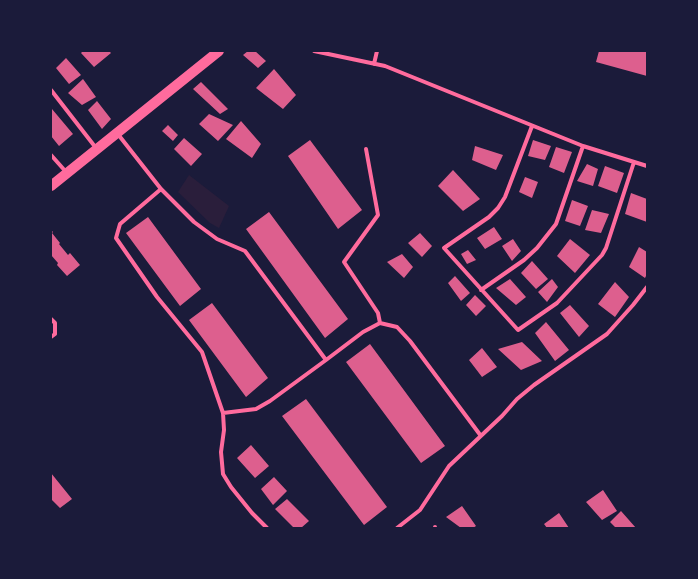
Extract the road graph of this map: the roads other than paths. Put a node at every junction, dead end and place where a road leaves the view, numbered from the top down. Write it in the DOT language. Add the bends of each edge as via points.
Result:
graph roads {
  1 [pos="219,51"];
  2 [pos="314,51"];
  3 [pos="376,51"];
  4 [pos="374,64"];
  5 [pos="51,90"];
  6 [pos="532,126"];
  7 [pos="117,133"];
  8 [pos="583,146"];
  9 [pos="97,149"];
  10 [pos="366,150"];
  11 [pos="51,155"];
  12 [pos="634,162"];
  13 [pos="647,166"];
  14 [pos="67,173"];
  15 [pos="51,186"];
  16 [pos="161,189"];
  17 [pos="647,287"];
  18 [pos="481,290"];
  19 [pos="51,319"];
  20 [pos="380,323"];
  21 [pos="51,337"];
  22 [pos="326,360"];
  23 [pos="223,412"];
  24 [pos="481,436"];
  25 [pos="267,528"];
  26 [pos="397,528"];
  1 -- 7 [label="main road"];
  2 -- 4 [label="street"];
  3 -- 4 [label="street"];
  4 -- 6 [label="street" via="385,66"];
  5 -- 9 [label="street"];
  6 -- 8 [label="street"];
  6 -- 18 [label="street" via="505,197 498,208 489,218 444,248"];
  7 -- 9 [label="main road"];
  7 -- 16 [label="street"];
  8 -- 12 [label="street"];
  8 -- 18 [label="street" via="556,224 524,260"];
  9 -- 14 [label="main road"];
  10 -- 20 [label="street" via="378,215 344,262 378,312"];
  11 -- 14 [label="street"];
  12 -- 13 [label="street"];
  12 -- 18 [label="street" via="606,248 557,304 518,330"];
  14 -- 15 [label="main road"];
  16 -- 22 [label="street" via="194,222 217,240 245,251"];
  16 -- 23 [label="street" via="120,224 116,238 157,297 202,352"];
  17 -- 24 [label="street" via="607,334 534,385"];
  19 -- 21 [label="street" via="55,323 55,334"];
  20 -- 22 [label="street" via="363,332"];
  20 -- 24 [label="street" via="397,327 403,333"];
  22 -- 23 [label="street" via="270,402 256,409"];
  23 -- 25 [label="street" via="223,474 252,513"];
  24 -- 26 [label="street" via="449,466 420,510"];
}
